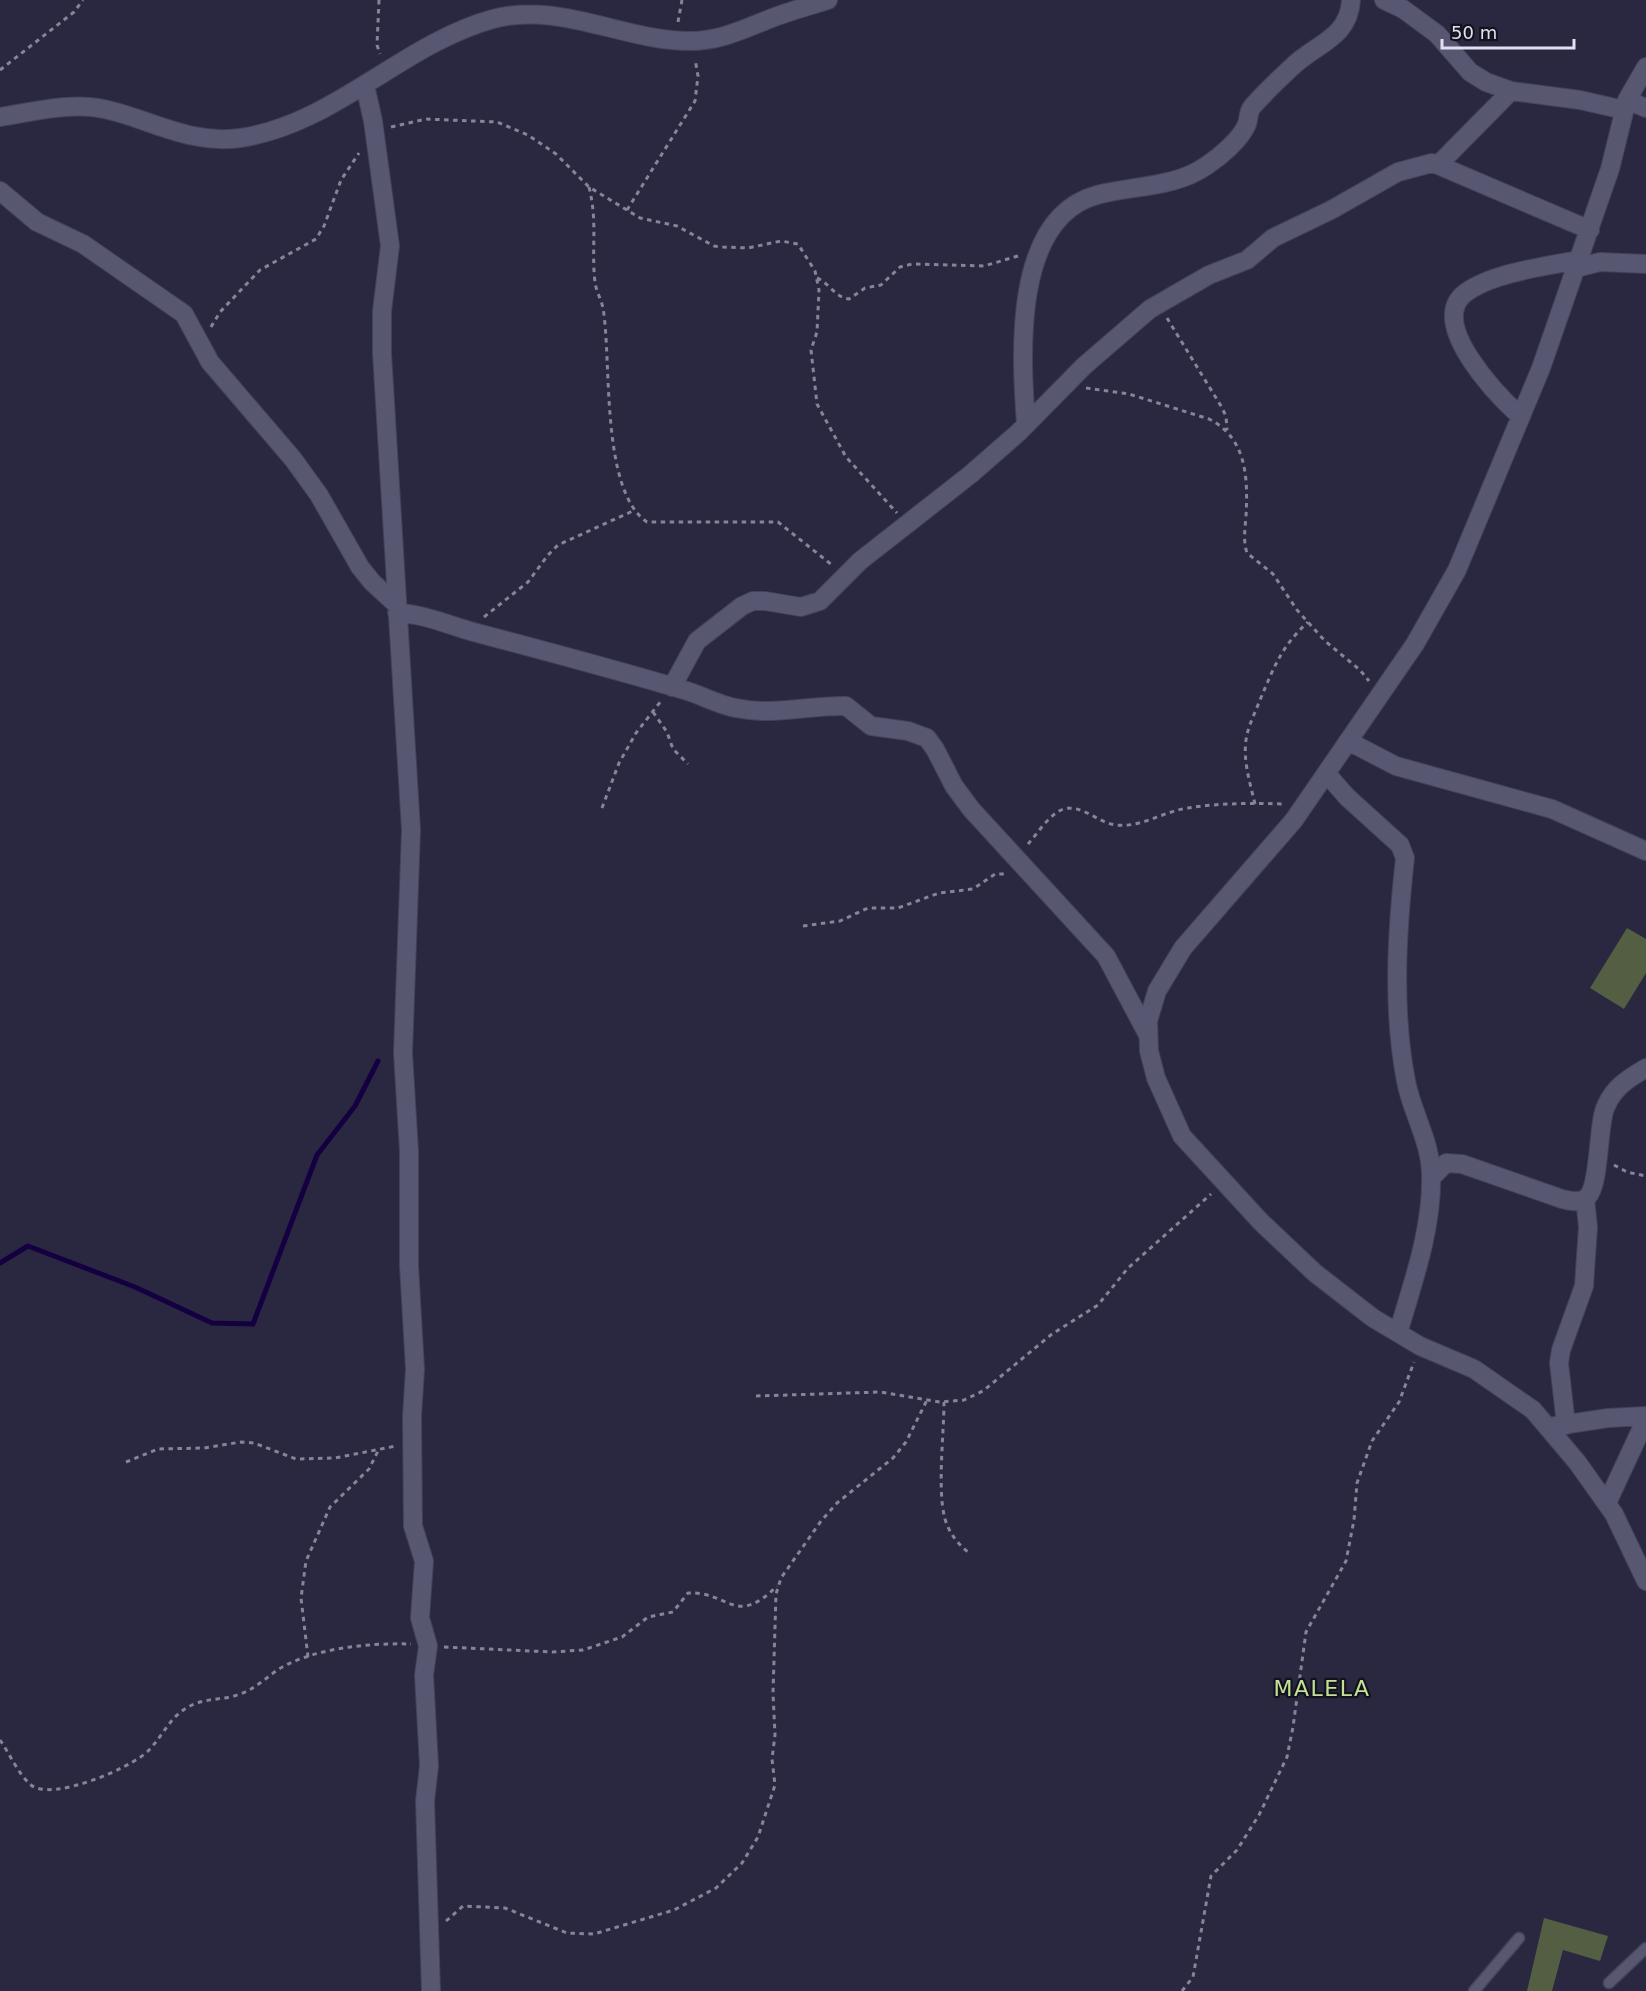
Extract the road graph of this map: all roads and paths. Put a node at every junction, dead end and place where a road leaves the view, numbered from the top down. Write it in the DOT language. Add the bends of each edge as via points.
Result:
graph roads {
  1 [pos="83,0"];
  2 [pos="379,0"];
  3 [pos="682,0"];
  4 [pos="828,0"];
  5 [pos="1351,0"];
  6 [pos="1384,0"];
  7 [pos="681,40"];
  8 [pos="1646,67"];
  9 [pos="0,70"];
  10 [pos="386,73"];
  11 [pos="365,86"];
  12 [pos="1511,91"];
  13 [pos="1625,105"];
  14 [pos="1646,108"];
  15 [pos="0,117"];
  16 [pos="374,134"];
  17 [pos="1438,165"];
  18 [pos="589,187"];
  19 [pos="0,191"];
  20 [pos="627,210"];
  21 [pos="1590,230"];
  22 [pos="1043,243"];
  23 [pos="1578,264"];
  24 [pos="1646,264"];
  25 [pos="817,278"];
  26 [pos="1159,303"];
  27 [pos="200,347"];
  28 [pos="1064,385"];
  29 [pos="1520,416"];
  30 [pos="1026,424"];
  31 [pos="1227,431"];
  32 [pos="635,510"];
  33 [pos="907,524"];
  34 [pos="845,574"];
  35 [pos="397,609"];
  36 [pos="1308,622"];
  37 [pos="465,629"];
  38 [pos="671,687"];
  39 [pos="1379,696"];
  40 [pos="653,712"];
  41 [pos="1348,741"];
  42 [pos="688,764"];
  43 [pos="1326,772"];
  44 [pos="1255,804"];
  45 [pos="1305,805"];
  46 [pos="602,808"];
  47 [pos="1646,851"];
  48 [pos="1016,860"];
  49 [pos="803,926"];
  50 [pos="1148,1035"];
  51 [pos="1646,1068"];
  52 [pos="1599,1156"];
  53 [pos="1646,1176"];
  54 [pos="1431,1178"];
  55 [pos="1225,1180"];
  56 [pos="1586,1199"];
  57 [pos="1398,1333"];
  58 [pos="1419,1346"];
  59 [pos="756,1396"];
  60 [pos="927,1400"];
  61 [pos="944,1402"];
  62 [pos="1646,1418"];
  63 [pos="1566,1425"];
  64 [pos="1547,1427"];
  65 [pos="412,1434"];
  66 [pos="379,1449"];
  67 [pos="126,1462"];
  68 [pos="1607,1503"];
  69 [pos="969,1553"];
  70 [pos="1646,1581"];
  71 [pos="779,1585"];
  72 [pos="428,1646"];
  73 [pos="308,1658"];
  74 [pos="0,1740"];
  75 [pos="430,1938"];
  76 [pos="1519,1938"];
  77 [pos="1646,1948"];
  78 [pos="1609,1983"];
  79 [pos="431,1991"];
  80 [pos="1182,1991"];
  81 [pos="1474,1991"];
  1 -- 9 [label="path" via="74,12"];
  2 -- 10 [label="path" via="377,45"];
  3 -- 7 [label="path"];
  4 -- 7 [label="street" via="738,33"];
  5 -- 22 [label="street" via="1350,14 1338,34 1300,60 1266,92 1250,109 1247,124 1237,138 1207,165 1172,182 1081,200"];
  6 -- 12 [label="street" via="1437,34 1470,72"];
  7 -- 10 [label="street" via="660,40 576,20 514,15 452,32"];
  7 -- 20 [label="path" via="698,69 695,101"];
  8 -- 13 [label="street"];
  10 -- 11 [label="street"];
  11 -- 15 [label="street" via="307,117 268,132 232,139 196,138 101,108 51,109"];
  11 -- 16 [label="street"];
  12 -- 13 [label="street"];
  12 -- 17 [label="street"];
  13 -- 14 [label="street"];
  13 -- 21 [label="street"];
  16 -- 18 [label="path" via="395,124 426,119 497,122 528,135 556,154"];
  16 -- 27 [label="path" via="350,164 316,238 260,270 220,312"];
  16 -- 35 [label="street" via="390,246 381,331"];
  17 -- 21 [label="street"];
  17 -- 26 [label="street" via="1432,163 1398,172 1273,238 1247,260 1209,275"];
  18 -- 20 [label="path"];
  18 -- 32 [label="path" via="595,212 595,282 603,307 612,442"];
  19 -- 27 [label="street" via="37,222 83,244 174,305 184,314"];
  20 -- 25 [label="path" via="640,218 687,230 714,246 748,248 792,241 804,252"];
  21 -- 23 [label="street"];
  22 -- 25 [label="path" via="1014,258 984,266 900,267 881,285 865,288 849,299 840,297"];
  22 -- 30 [label="street" via="1035,263 1023,337"];
  23 -- 24 [label="street"];
  23 -- 29 [label="street"];
  23 -- 29 [label="street" via="1498,279 1464,294 1456,304 1453,314 1462,344 1480,373"];
  25 -- 33 [label="path" via="820,309 811,358 817,404 846,457"];
  26 -- 28 [label="street"];
  26 -- 31 [label="path" via="1221,406"];
  27 -- 35 [label="street" via="320,495 348,548"];
  28 -- 30 [label="street"];
  28 -- 31 [label="path" via="1130,394 1209,419"];
  29 -- 39 [label="street" via="1457,570 1415,644"];
  30 -- 33 [label="street"];
  31 -- 36 [label="path" via="1243,459 1247,553 1273,574"];
  32 -- 34 [label="path" via="647,522 778,522"];
  32 -- 37 [label="path" via="558,545 528,582"];
  33 -- 34 [label="street"];
  34 -- 38 [label="street" via="811,606 765,601 742,606 697,640"];
  35 -- 37 [label="street"];
  35 -- 65 [label="street" via="411,830 403,1053 415,1369"];
  36 -- 39 [label="path" via="1360,670"];
  36 -- 44 [label="path" via="1276,659 1252,719 1246,740 1246,764"];
  37 -- 38 [label="street"];
  38 -- 40 [label="path"];
  38 -- 48 [label="street" via="736,709 776,711 846,706 872,726 927,738 960,794"];
  39 -- 41 [label="street"];
  40 -- 42 [label="path" via="673,749"];
  40 -- 46 [label="path" via="619,763"];
  41 -- 43 [label="street"];
  41 -- 47 [label="street" via="1396,766 1552,809"];
  43 -- 45 [label="street"];
  43 -- 54 [label="street" via="1347,797 1387,830 1405,858 1398,951 1400,1019 1406,1082 1427,1141"];
  44 -- 45 [label="path"];
  44 -- 48 [label="path" via="1187,808 1135,824 1116,825 1067,808 1053,816"];
  45 -- 50 [label="street" via="1183,948 1157,991"];
  48 -- 49 [label="path" via="1011,873 995,874 973,889 939,893 898,908 868,908 840,921"];
  48 -- 50 [label="street" via="1106,956"];
  50 -- 55 [label="street" via="1156,1078 1182,1136"];
  51 -- 52 [label="street" via="1613,1092 1605,1108"];
  52 -- 53 [label="path" via="1627,1172"];
  52 -- 56 [label="street"];
  54 -- 56 [label="street" via="1446,1163 1462,1164 1562,1199"];
  54 -- 57 [label="street" via="1425,1233"];
  55 -- 57 [label="street" via="1315,1273"];
  55 -- 61 [label="path" via="1128,1268 1098,1305 1052,1334 983,1391 964,1400"];
  56 -- 63 [label="street" via="1584,1286 1559,1363"];
  57 -- 58 [label="street"];
  58 -- 64 [label="street" via="1482,1374 1533,1410"];
  58 -- 80 [label="path" via="1399,1402 1372,1441 1357,1483 1346,1561 1306,1632 1287,1757 1237,1850 1211,1876 1193,1977"];
  59 -- 60 [label="path" via="881,1392"];
  60 -- 61 [label="path"];
  60 -- 71 [label="path" via="906,1442 893,1458 837,1503 807,1540"];
  61 -- 69 [label="path" via="945,1519"];
  62 -- 63 [label="street" via="1608,1418"];
  62 -- 68 [label="street"];
  63 -- 64 [label="street"];
  64 -- 68 [label="street"];
  65 -- 66 [label="path" via="395,1446"];
  65 -- 72 [label="street" via="413,1526 424,1561 420,1618"];
  66 -- 67 [label="path" via="335,1458 296,1459 241,1442 204,1448 169,1447"];
  66 -- 73 [label="path" via="369,1469 330,1507 306,1561 301,1598"];
  68 -- 70 [label="street"];
  71 -- 72 [label="path" via="763,1599 746,1606 688,1593 673,1612 648,1617 622,1637 583,1650"];
  71 -- 75 [label="path" via="773,1693 775,1785 758,1837 742,1863 716,1888 674,1910 594,1934 567,1933 505,1908 463,1906"];
  72 -- 73 [label="path" via="378,1644"];
  72 -- 75 [label="street" via="424,1675"];
  73 -- 74 [label="path" via="285,1665 238,1695 193,1705 180,1712 148,1751 133,1762 72,1786 41,1790 31,1785"];
  75 -- 79 [label="street"];
  76 -- 81 [label="lane"];
  77 -- 78 [label="lane"];
}
